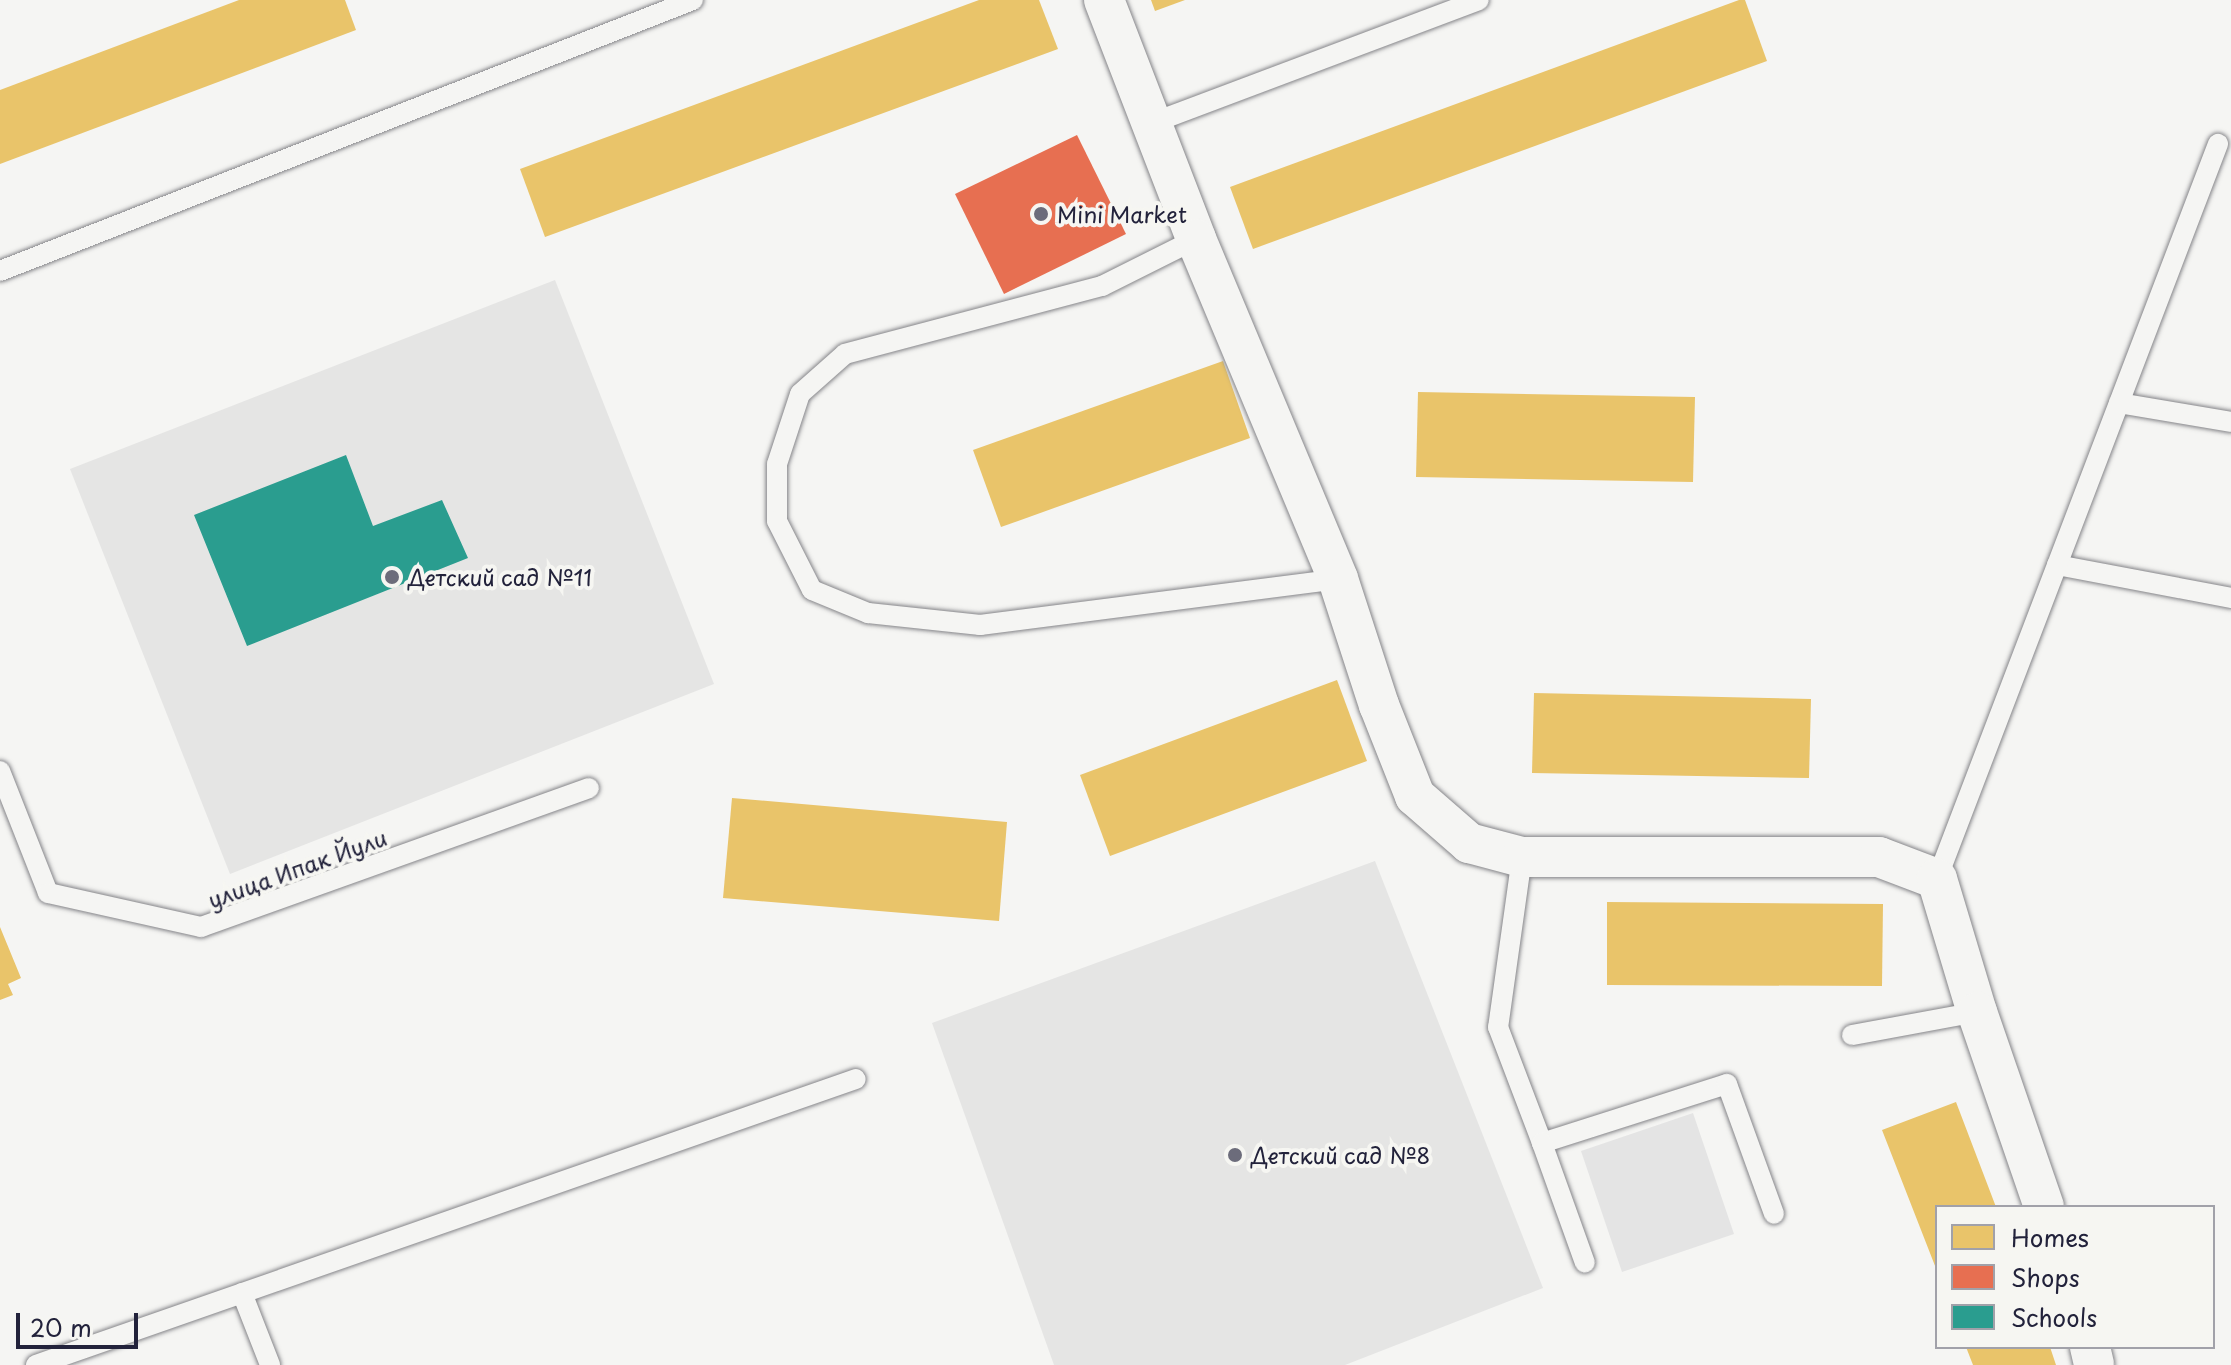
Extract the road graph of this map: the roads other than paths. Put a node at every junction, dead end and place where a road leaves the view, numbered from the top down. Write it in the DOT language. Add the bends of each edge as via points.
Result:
graph roads {
  1 [pos="693,0"];
  2 [pos="1104,0"];
  3 [pos="1479,0"];
  4 [pos="1152,123"];
  5 [pos="2218,144"];
  6 [pos="1196,239"];
  7 [pos="0,271"];
  8 [pos="2119,403"];
  9 [pos="2231,422"];
  10 [pos="2057,565"];
  11 [pos="1338,579"];
  12 [pos="2231,598"];
  13 [pos="0,771"];
  14 [pos="589,788"];
  15 [pos="1522,857"];
  16 [pos="1937,879"];
  17 [pos="1977,1012"];
  18 [pos="1852,1035"];
  19 [pos="856,1079"];
  20 [pos="1542,1143"];
  21 [pos="2043,1205"];
  22 [pos="1774,1214"];
  23 [pos="1585,1263"];
  24 [pos="242,1293"];
  25 [pos="36,1365"];
  26 [pos="270,1365"];
  1 -- 7 [label="lane"];
  2 -- 4 [label="street"];
  3 -- 4 [label="lane"];
  4 -- 6 [label="street"];
  5 -- 8 [label="lane"];
  6 -- 11 [label="street"];
  6 -- 11 [label="lane" via="1102,286 845,354 800,394 777,464 777,521 812,590 868,613 980,625"];
  8 -- 9 [label="lane"];
  8 -- 10 [label="lane"];
  10 -- 12 [label="lane"];
  10 -- 16 [label="lane"];
  11 -- 15 [label="street" via="1415,796 1469,843"];
  13 -- 14 [label="lane, улица Ипак Йули" via="48,893 201,927"];
  15 -- 16 [label="street" via="1879,857"];
  15 -- 20 [label="lane" via="1498,1027"];
  16 -- 17 [label="street"];
  17 -- 18 [label="lane"];
  17 -- 21 [label="street"];
  19 -- 24 [label="lane"];
  20 -- 22 [label="lane" via="1727,1084"];
  20 -- 23 [label="lane"];
  24 -- 25 [label="lane"];
  24 -- 26 [label="lane"];
}
